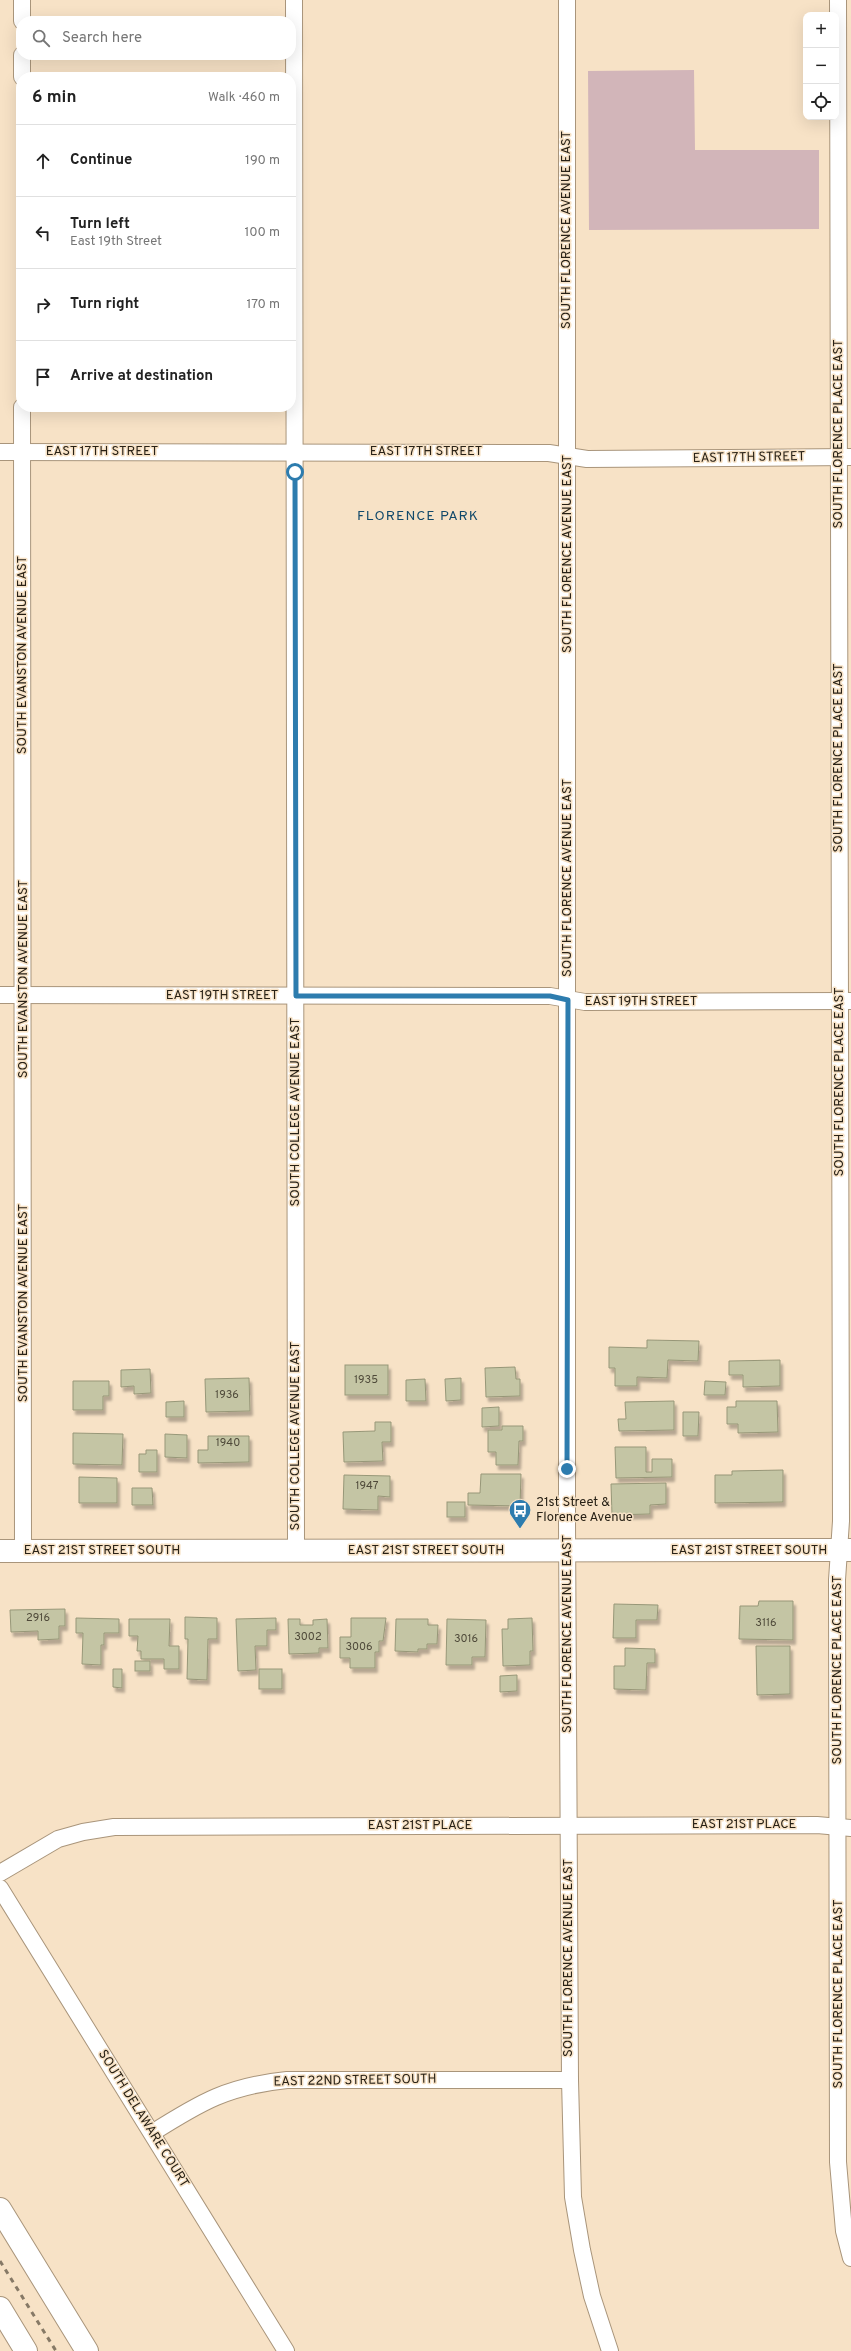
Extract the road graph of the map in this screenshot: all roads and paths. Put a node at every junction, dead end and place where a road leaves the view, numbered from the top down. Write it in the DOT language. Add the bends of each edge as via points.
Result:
graph roads {
  1 [pos="22,0"];
  2 [pos="294,0"];
  3 [pos="566,0"];
  4 [pos="838,0"];
  5 [pos="22,16"];
  6 [pos="294,16"];
  7 [pos="22,60"];
  8 [pos="294,60"];
  9 [pos="22,72"];
  10 [pos="294,72"];
  11 [pos="22,412"];
  12 [pos="295,412"];
  13 [pos="0,452"];
  14 [pos="22,452"];
  15 [pos="295,452"];
  16 [pos="567,456"];
  17 [pos="845,456"];
  18 [pos="0,995"];
  19 [pos="24,995"];
  20 [pos="296,996"];
  21 [pos="568,1000"];
  22 [pos="845,1001"];
  23 [pos="845,1550"];
  24 [pos="0,1551"];
  25 [pos="23,1551"];
  26 [pos="296,1551"];
  27 [pos="568,1551"];
  28 [pos="569,1826"];
  29 [pos="845,1827"];
  30 [pos="0,1873"];
  31 [pos="0,1888"];
  32 [pos="570,2080"];
  33 [pos="152,2134"];
  34 [pos="845,2183"];
  35 [pos="0,2209"];
  36 [pos="851,2258"];
  37 [pos="0,2308"];
  38 [pos="26,2351"];
  39 [pos="87,2351"];
  40 [pos="286,2351"];
  41 [pos="610,2351"];
  1 -- 5 [label="street"];
  2 -- 6 [label="street, SOUTH COLLEGE AVENUE EAST"];
  3 -- 16 [label="street, SOUTH FLORENCE AVENUE EAST"];
  4 -- 17 [label="street, SOUTH FLORENCE PLACE EAST"];
  7 -- 9 [label="street"];
  8 -- 10 [label="street, SOUTH COLLEGE AVENUE EAST"];
  11 -- 14 [label="street, SOUTH EVANSTON AVENUE EAST"];
  12 -- 15 [label="street, SOUTH COLLEGE AVENUE EAST"];
  13 -- 14 [label="street, EAST 17TH STREET"];
  14 -- 15 [label="street, EAST 17TH STREET"];
  14 -- 19 [label="street, SOUTH EVANSTON AVENUE EAST"];
  15 -- 16 [label="street, EAST 17TH STREET" via="549,453"];
  15 -- 20 [label="street, SOUTH COLLEGE AVENUE EAST"];
  16 -- 17 [label="street, EAST 17TH STREET" via="587,459"];
  16 -- 21 [label="street, SOUTH FLORENCE AVENUE EAST"];
  17 -- 22 [label="street, SOUTH FLORENCE PLACE EAST"];
  18 -- 19 [label="street, EAST 19TH STREET"];
  19 -- 20 [label="street, EAST 19TH STREET"];
  19 -- 25 [label="street, SOUTH EVANSTON AVENUE EAST"];
  20 -- 21 [label="street, EAST 19TH STREET" via="550,996"];
  20 -- 26 [label="street, SOUTH COLLEGE AVENUE EAST"];
  21 -- 22 [label="street, EAST 19TH STREET"];
  21 -- 27 [label="street, SOUTH FLORENCE AVENUE EAST"];
  22 -- 23 [label="street, SOUTH FLORENCE PLACE EAST" via="841,1521"];
  23 -- 27 [label="main road, EAST 21ST STREET SOUTH"];
  23 -- 29 [label="street, SOUTH FLORENCE PLACE EAST" via="837,1580"];
  24 -- 25 [label="main road, EAST 21ST STREET SOUTH"];
  25 -- 26 [label="main road, EAST 21ST STREET SOUTH"];
  26 -- 27 [label="main road, EAST 21ST STREET SOUTH"];
  27 -- 28 [label="street, SOUTH FLORENCE AVENUE EAST"];
  28 -- 29 [label="street, EAST 21ST PLACE"];
  28 -- 30 [label="street, EAST 21ST PLACE" via="114,1826 58,1839"];
  28 -- 32 [label="street, SOUTH FLORENCE AVENUE EAST"];
  29 -- 34 [label="street, SOUTH FLORENCE PLACE EAST"];
  31 -- 33 [label="street, SOUTH DELAWARE COURT"];
  32 -- 33 [label="street, EAST 22ND STREET SOUTH" via="264,2082 212,2097 190,2108"];
  32 -- 41 [label="street, SOUTH FLORENCE AVENUE EAST" via="573,2198 592,2296"];
  33 -- 40 [label="street, SOUTH DELAWARE COURT"];
  34 -- 36 [label="street, SOUTH FLORENCE PLACE EAST" via="844,2231"];
  35 -- 39 [label="main road"];
  37 -- 38 [label="main road"];
}
